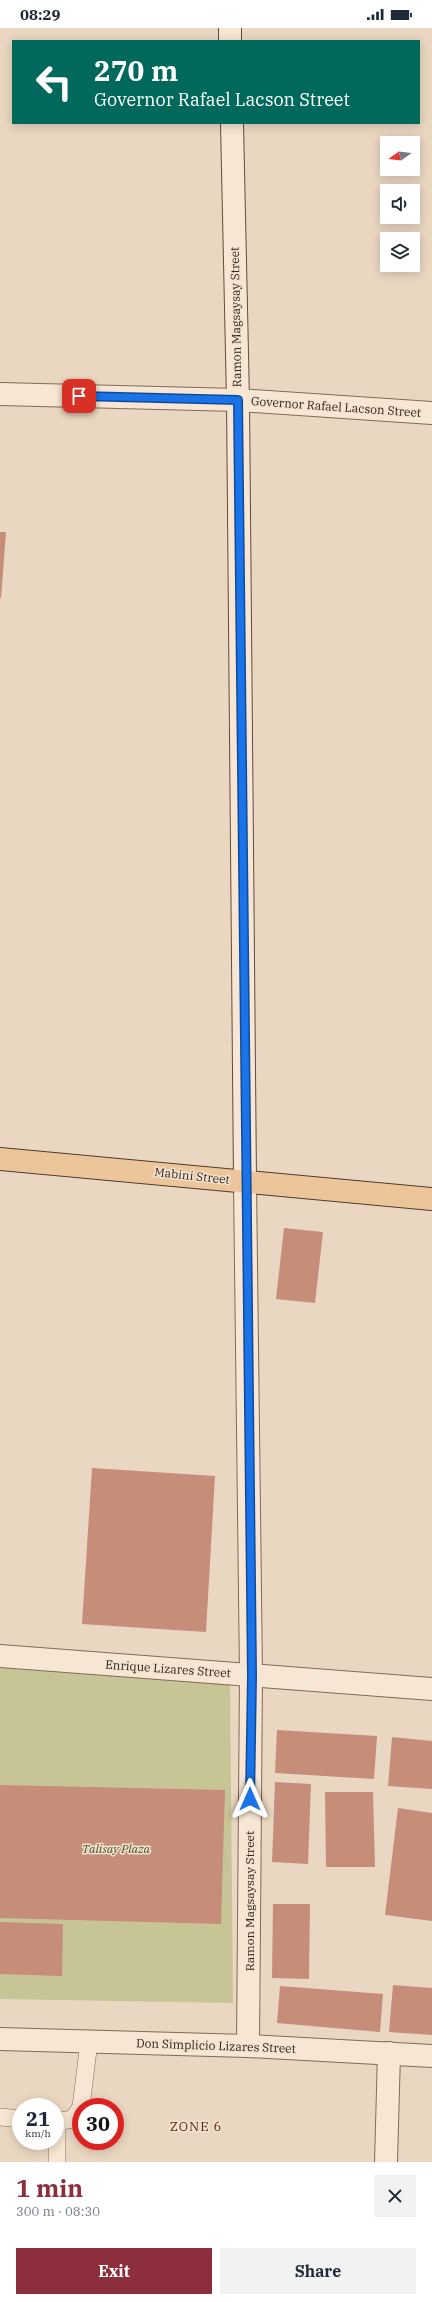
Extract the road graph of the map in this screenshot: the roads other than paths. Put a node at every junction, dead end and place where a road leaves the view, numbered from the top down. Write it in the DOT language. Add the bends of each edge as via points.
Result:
graph roads {
  1 [pos="230,28"];
  2 [pos="230,40"];
  3 [pos="232,124"];
  4 [pos="0,394"];
  5 [pos="238,400"];
  6 [pos="432,413"];
  7 [pos="0,1159"];
  8 [pos="245,1182"];
  9 [pos="432,1199"];
  10 [pos="0,1656"];
  11 [pos="252,1676"];
  12 [pos="432,1689"];
  13 [pos="0,2039"];
  14 [pos="89,2042"];
  15 [pos="248,2046"];
  16 [pos="389,2053"];
  17 [pos="432,2056"];
  18 [pos="0,2117"];
  19 [pos="12,2118"];
  20 [pos="64,2121"];
  21 [pos="57,2150"];
  22 [pos="57,2162"];
  23 [pos="386,2162"];
  1 -- 2 [label="street"];
  3 -- 5 [label="street, Ramon Magsaysay Street"];
  4 -- 5 [label="street, Governor Rafael Lacson Street"];
  5 -- 6 [label="street, Governor Rafael Lacson Street"];
  5 -- 8 [label="street, Ramon Magsaysay Street"];
  7 -- 8 [label="main road, Mabini Street"];
  8 -- 9 [label="main road, Mabini Street"];
  8 -- 11 [label="street, Ramon Magsaysay Street"];
  10 -- 11 [label="street, Enrique Lizares Street"];
  11 -- 12 [label="street, Enrique Lizares Street"];
  11 -- 15 [label="street, Ramon Magsaysay Street"];
  13 -- 14 [label="street, Don Simplicio Lizares Street"];
  14 -- 15 [label="street, Don Simplicio Lizares Street"];
  14 -- 20 [label="lane" via="81,2107 73,2119"];
  15 -- 16 [label="street, Don Simplicio Lizares Street"];
  16 -- 17 [label="street, Don Simplicio Lizares Street"];
  16 -- 23 [label="street"];
  18 -- 19 [label="lane"];
  21 -- 22 [label="lane"];
}
